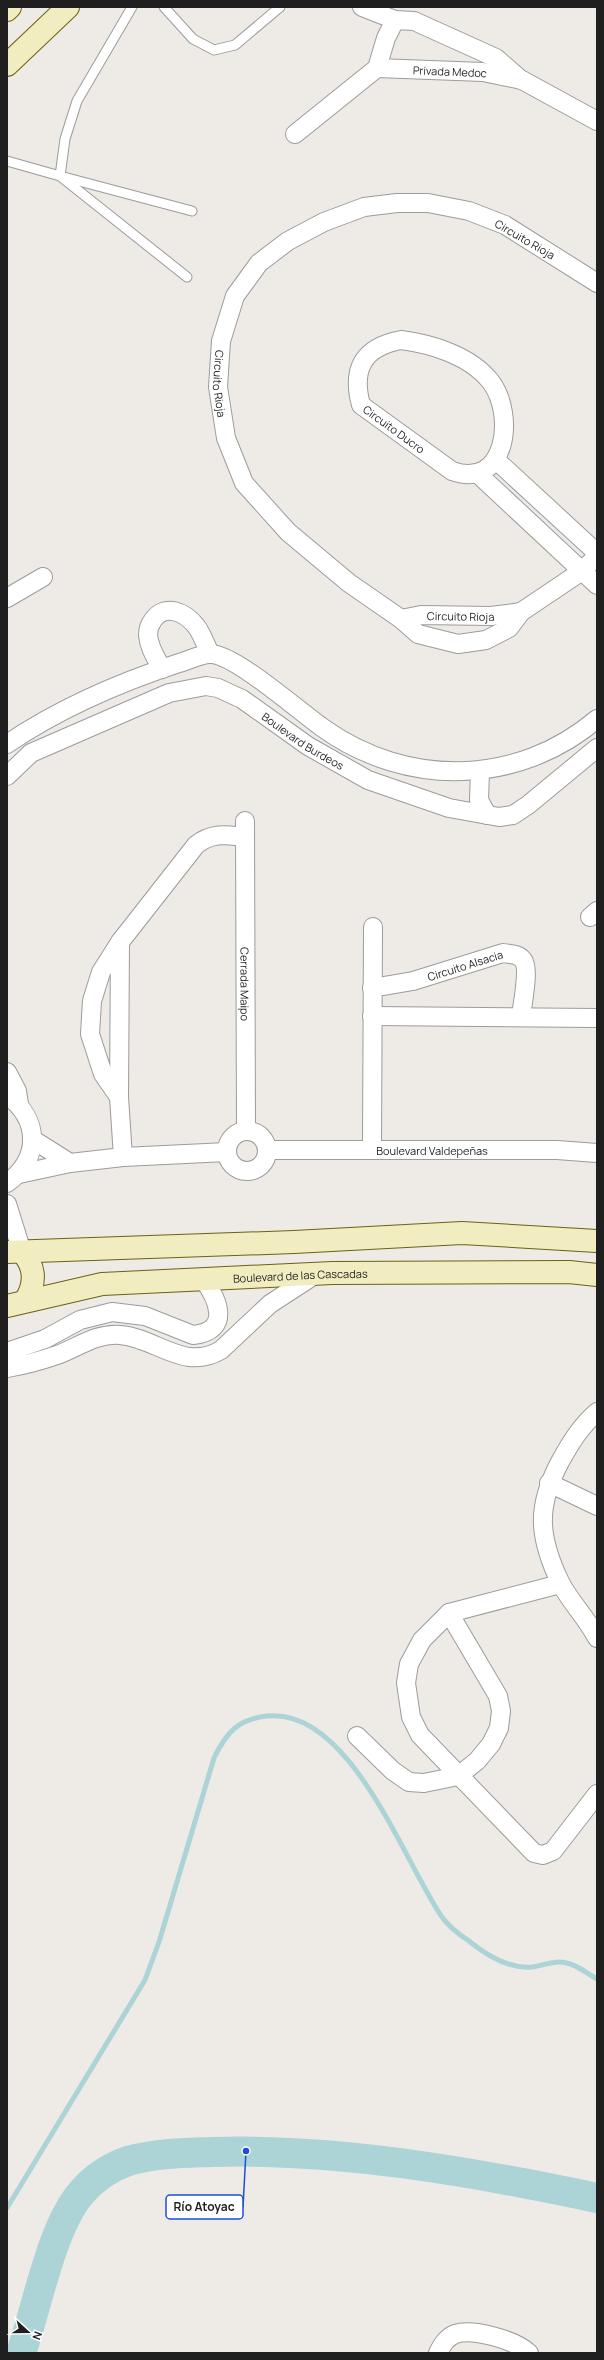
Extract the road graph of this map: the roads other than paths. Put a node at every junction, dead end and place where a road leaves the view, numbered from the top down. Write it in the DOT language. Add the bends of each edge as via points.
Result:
graph roads {
  1 [pos="10,7"];
  2 [pos="68,7"];
  3 [pos="132,7"];
  4 [pos="164,7"];
  5 [pos="280,7"];
  6 [pos="362,7"];
  7 [pos="7,10"];
  8 [pos="394,20"];
  9 [pos="7,65"];
  10 [pos="377,68"];
  11 [pos="522,80"];
  12 [pos="597,121"];
  13 [pos="295,134"];
  14 [pos="7,161"];
  15 [pos="60,176"];
  16 [pos="192,211"];
  17 [pos="187,277"];
  18 [pos="597,282"];
  19 [pos="496,460"];
  20 [pos="478,474"];
  21 [pos="597,554"];
  22 [pos="582,571"];
  23 [pos="43,577"];
  24 [pos="597,585"];
  25 [pos="11,591"];
  26 [pos="521,612"];
  27 [pos="401,619"];
  28 [pos="210,654"];
  29 [pos="162,669"];
  30 [pos="275,691"];
  31 [pos="261,712"];
  32 [pos="597,719"];
  33 [pos="7,744"];
  34 [pos="597,748"];
  35 [pos="480,771"];
  36 [pos="7,776"];
  37 [pos="487,815"];
  38 [pos="373,927"];
  39 [pos="120,942"];
  40 [pos="372,988"];
  41 [pos="372,1016"];
  42 [pos="521,1017"];
  43 [pos="597,1018"];
  44 [pos="7,1072"];
  45 [pos="119,1097"];
  46 [pos="13,1100"];
  47 [pos="246,1131"];
  48 [pos="32,1139"];
  49 [pos="267,1150"];
  50 [pos="372,1150"];
  51 [pos="227,1152"];
  52 [pos="597,1153"];
  53 [pos="123,1157"];
  54 [pos="70,1163"];
  55 [pos="13,1178"];
  56 [pos="7,1204"];
  57 [pos="597,1241"];
  58 [pos="15,1252"];
  59 [pos="316,1274"];
  60 [pos="597,1275"];
  61 [pos="203,1279"];
  62 [pos="16,1304"];
  63 [pos="7,1352"];
  64 [pos="7,1368"];
  65 [pos="595,1416"];
  66 [pos="549,1482"];
  67 [pos="597,1506"];
  68 [pos="560,1584"];
  69 [pos="449,1613"];
  70 [pos="596,1636"];
  71 [pos="357,1736"];
  72 [pos="458,1776"];
  73 [pos="597,1794"];
  74 [pos="438,2353"];
  75 [pos="529,2353"];
  1 -- 7 [label="main road"];
  2 -- 9 [label="main road"];
  3 -- 15 [label="lane" via="77,101 65,139"];
  4 -- 5 [label="lane" via="193,39 214,50 235,45"];
  6 -- 8 [label="street, Privada Medoc"];
  8 -- 10 [label="street"];
  8 -- 11 [label="street, Privada Medoc" via="414,21 496,58"];
  10 -- 11 [label="street, Privada Medoc" via="483,72"];
  10 -- 13 [label="street"];
  11 -- 12 [label="street, Privada Medoc"];
  14 -- 15 [label="lane"];
  15 -- 16 [label="lane"];
  15 -- 17 [label="lane"];
  18 -- 27 [label="street, Circuito Rioja" via="498,222 469,211 428,203 397,203 364,207 324,222 288,241 259,263 235,296 221,341 218,387 226,438 244,483 288,532 349,583"];
  19 -- 20 [label="street"];
  19 -- 20 [label="street, Circuito Ducro" via="505,428 505,413 500,397 490,381 474,367 450,353 422,342 401,340 384,343 369,352 359,372 357,389 361,405 452,471 465,476"];
  19 -- 21 [label="street"];
  20 -- 22 [label="street"];
  21 -- 22 [label="street, Circuito Rioja"];
  22 -- 24 [label="street"];
  22 -- 26 [label="street, Circuito Rioja"];
  23 -- 25 [label="street"];
  26 -- 27 [label="street, Circuito Rioja" via="491,616 421,615"];
  26 -- 27 [label="street, Circuito Rioja" via="509,628 492,637 458,644 418,634"];
  28 -- 29 [label="street"];
  28 -- 29 [label="street" via="196,626 177,611 166,610 157,614 150,624 148,633 150,645"];
  28 -- 30 [label="street, Boulevard Burdeos" via="231,662"];
  29 -- 33 [label="street" via="126,681 57,712"];
  30 -- 31 [label="street"];
  30 -- 35 [label="street, Boulevard Burdeos" via="323,728 361,752 412,767"];
  31 -- 36 [label="street, Boulevard Burdeos" via="242,699 218,688 194,687 169,693 31,753"];
  31 -- 37 [label="street, Boulevard Burdeos" via="308,746 368,780 449,808"];
  32 -- 35 [label="street, Boulevard Burdeos" via="582,732 523,762"];
  34 -- 37 [label="street, Boulevard Burdeos" via="513,815"];
  35 -- 37 [label="street" via="480,800"];
  38 -- 40 [label="street"];
  39 -- 45 [label="street"];
  39 -- 45 [label="street, Cerrada Maipo" via="101,972 92,1001 90,1034 103,1074"];
  39 -- 47 [label="street, Cerrada Maipo" via="196,844 217,834 245,829"];
  40 -- 41 [label="street"];
  40 -- 42 [label="street, Circuito Alsacia" via="413,981 503,953 514,954 523,960 526,969"];
  41 -- 42 [label="street"];
  41 -- 50 [label="street"];
  42 -- 43 [label="street"];
  44 -- 46 [label="street" via="17,1091"];
  45 -- 53 [label="street"];
  46 -- 48 [label="street" via="29,1121"];
  47 -- 49 [label="street" via="260,1136"];
  47 -- 51 [label="street" via="236,1134 229,1142"];
  48 -- 54 [label="street"];
  48 -- 55 [label="street" via="29,1158"];
  49 -- 50 [label="street, Boulevard Valdepeñas"];
  49 -- 51 [label="street" via="266,1159 260,1166 244,1171 235,1167"];
  50 -- 52 [label="street, Boulevard Valdepeñas" via="557,1150"];
  51 -- 53 [label="street"];
  53 -- 54 [label="street"];
  54 -- 55 [label="street"];
  56 -- 58 [label="street"];
  57 -- 58 [label="main road" via="462,1233"];
  58 -- 62 [label="main road" via="31,1265 33,1272 32,1288"];
  59 -- 60 [label="main road, Boulevard de las Cascadas" via="569,1272"];
  59 -- 61 [label="main road, Boulevard de las Cascadas"];
  59 -- 64 [label="street" via="270,1304 221,1350 212,1355 202,1358 186,1357 128,1336 109,1335 92,1339 60,1354"];
  61 -- 62 [label="main road, Boulevard de las Cascadas" via="102,1284"];
  61 -- 63 [label="street" via="215,1297 219,1310 215,1323 206,1332 193,1335 139,1314 112,1312 80,1320 45,1339"];
  65 -- 66 [label="street" via="572,1438"];
  66 -- 67 [label="street"];
  66 -- 68 [label="street" via="542,1514 543,1535"];
  68 -- 69 [label="street"];
  68 -- 70 [label="street"];
  69 -- 72 [label="street" via="498,1696 502,1711 499,1728 491,1744 477,1761"];
  69 -- 72 [label="street" via="422,1640 409,1664 406,1683 411,1717 420,1735"];
  71 -- 72 [label="street" via="393,1771 409,1782 424,1783"];
  72 -- 73 [label="street" via="534,1853 543,1855 553,1851"];
  74 -- 75 [label="street" via="444,2342 455,2334 477,2333 507,2340"];
}
